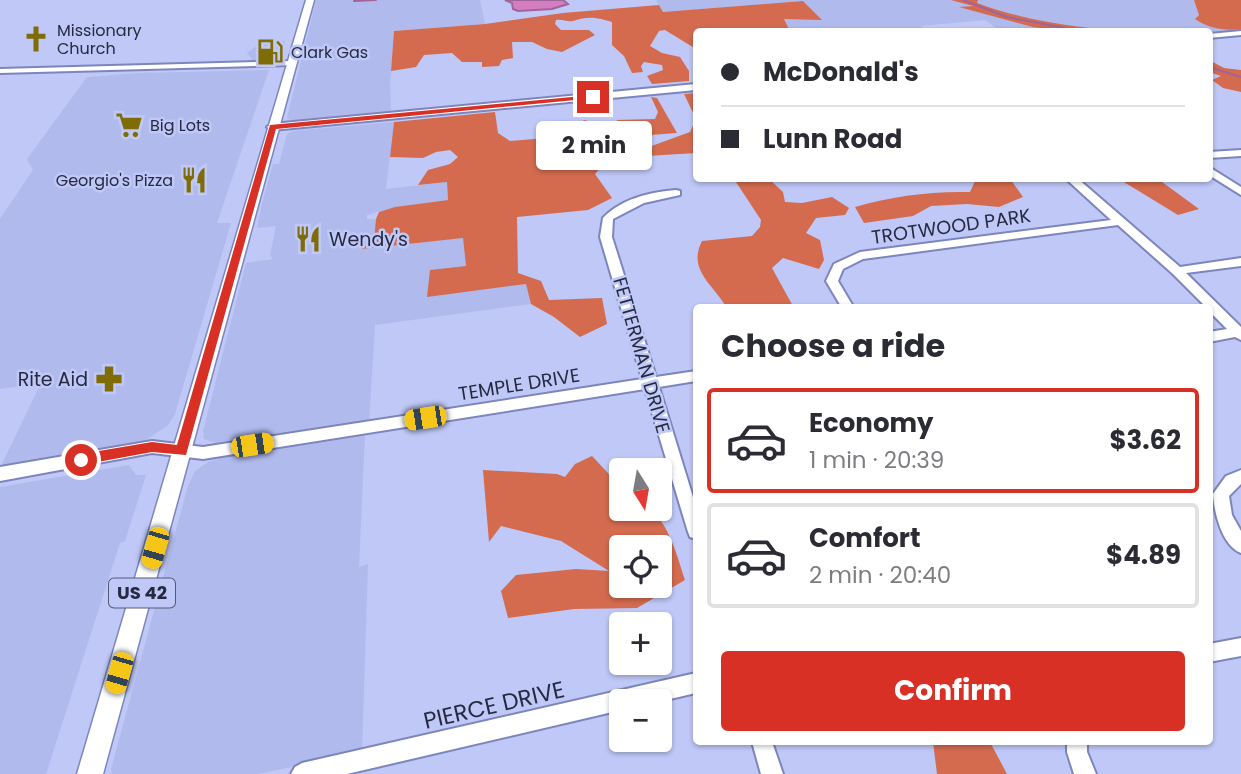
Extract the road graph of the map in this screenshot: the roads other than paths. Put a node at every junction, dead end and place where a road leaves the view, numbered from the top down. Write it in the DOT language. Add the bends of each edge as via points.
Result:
graph roads {
  1 [pos="310,0"];
  2 [pos="1241,33"];
  3 [pos="1213,36"];
  4 [pos="291,63"];
  5 [pos="0,71"];
  6 [pos="693,87"];
  7 [pos="272,127"];
  8 [pos="1241,153"];
  9 [pos="1213,155"];
  10 [pos="1213,173"];
  11 [pos="1074,182"];
  12 [pos="1241,192"];
  13 [pos="676,193"];
  14 [pos="1119,222"];
  15 [pos="1241,262"];
  16 [pos="1177,271"];
  17 [pos="846,304"];
  18 [pos="1210,304"];
  19 [pos="1213,307"];
  20 [pos="1239,333"];
  21 [pos="1213,336"];
  22 [pos="693,377"];
  23 [pos="649,384"];
  24 [pos="181,451"];
  25 [pos="0,474"];
  26 [pos="1241,477"];
  27 [pos="693,523"];
  28 [pos="1241,545"];
  29 [pos="1241,647"];
  30 [pos="1213,652"];
  31 [pos="693,684"];
  32 [pos="763,745"];
  33 [pos="1077,745"];
  34 [pos="90,774"];
  35 [pos="302,774"];
  36 [pos="772,774"];
  37 [pos="1085,774"];
  1 -- 4 [label="main road, US 42"];
  2 -- 3 [label="street"];
  4 -- 5 [label="street"];
  4 -- 7 [label="main road, US 42"];
  6 -- 7 [label="street"];
  7 -- 24 [label="main road, US 42"];
  8 -- 9 [label="street"];
  10 -- 12 [label="street"];
  11 -- 14 [label="street"];
  13 -- 23 [label="street, FETTERMAN DRIVE" via="625,205 608,218 606,237"];
  14 -- 16 [label="street"];
  14 -- 17 [label="street, TROTWOOD PARK" via="860,256 838,267 832,281"];
  15 -- 16 [label="street"];
  16 -- 18 [label="street"];
  19 -- 20 [label="street"];
  20 -- 21 [label="street"];
  22 -- 23 [label="street, TEMPLE DRIVE"];
  23 -- 24 [label="street, TEMPLE DRIVE" via="203,453"];
  23 -- 27 [label="street, FETTERMAN DRIVE"];
  24 -- 25 [label="street, TEMPLE DRIVE" via="152,447"];
  24 -- 34 [label="main road, US 42"];
  26 -- 28 [label="street" via="1221,494 1221,509"];
  29 -- 30 [label="street"];
  31 -- 35 [label="street, PIERCE DRIVE"];
  32 -- 36 [label="street"];
  33 -- 37 [label="street"];
}
